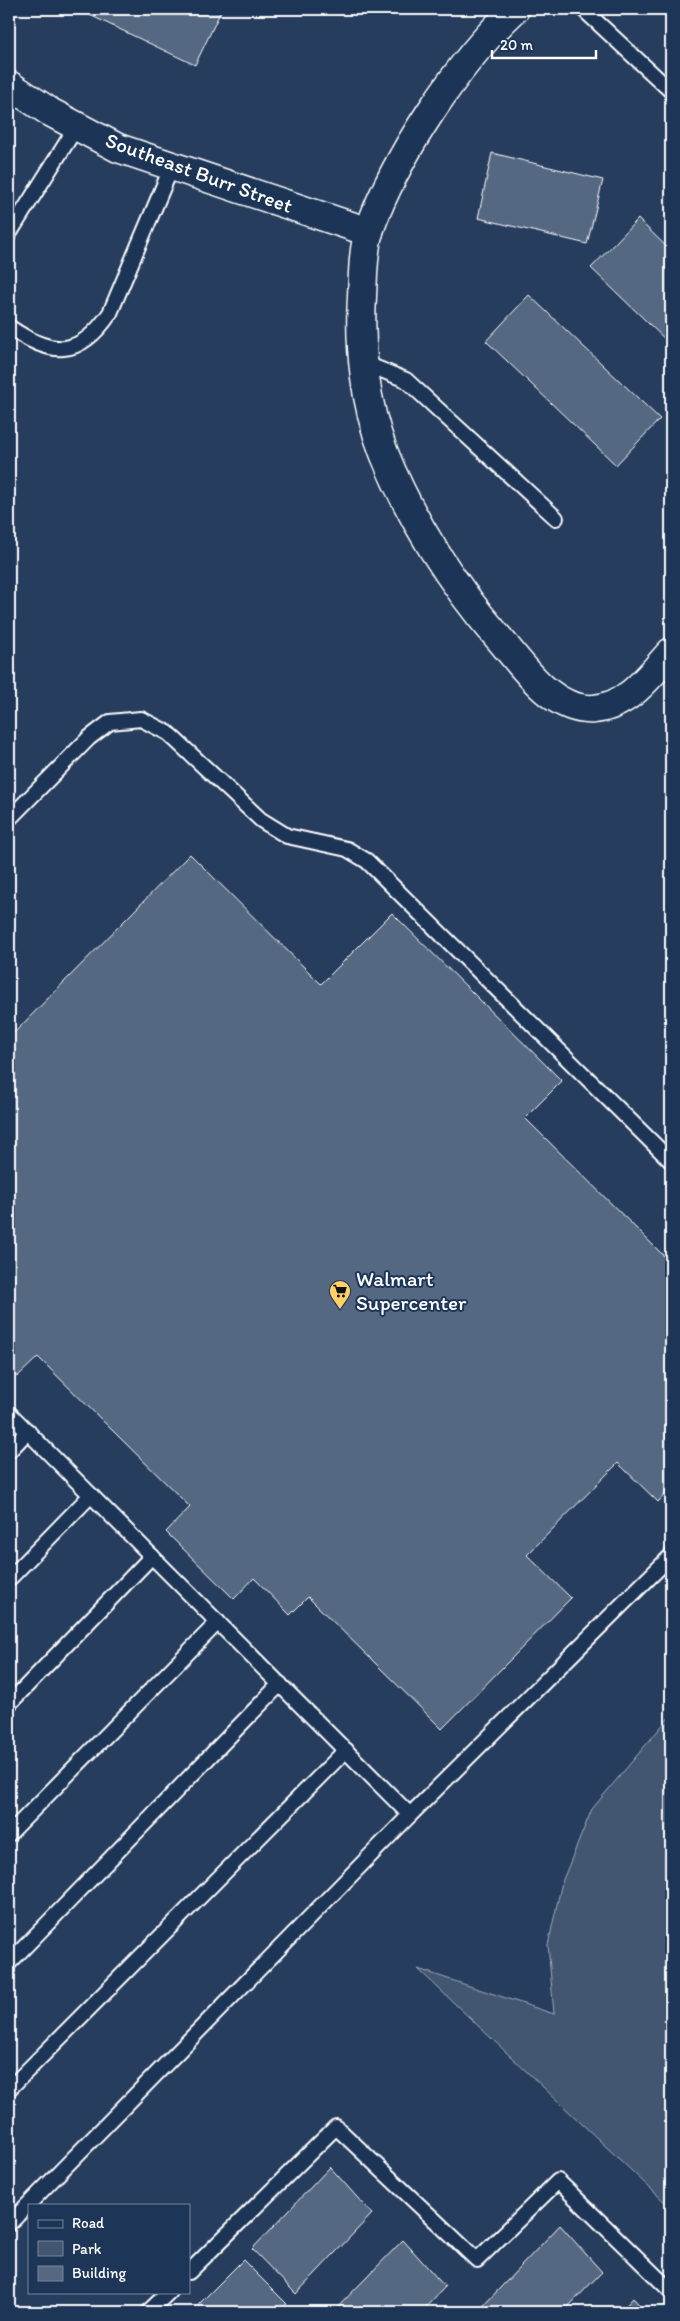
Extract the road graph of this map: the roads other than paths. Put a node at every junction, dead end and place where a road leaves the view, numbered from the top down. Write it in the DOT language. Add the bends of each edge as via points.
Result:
graph roads {
  1 [pos="515,9"];
  2 [pos="582,9"];
  3 [pos="9,85"];
  4 [pos="671,91"];
  5 [pos="77,126"];
  6 [pos="172,166"];
  7 [pos="369,232"];
  8 [pos="9,234"];
  9 [pos="9,327"];
  10 [pos="364,362"];
  11 [pos="556,518"];
  12 [pos="671,652"];
  13 [pos="9,817"];
  14 [pos="671,1161"];
  15 [pos="9,1413"];
  16 [pos="28,1432"];
  17 [pos="9,1451"];
  18 [pos="91,1495"];
  19 [pos="152,1556"];
  20 [pos="671,1556"];
  21 [pos="9,1579"];
  22 [pos="218,1622"];
  23 [pos="280,1684"];
  24 [pos="9,1704"];
  25 [pos="346,1750"];
  26 [pos="410,1815"];
  27 [pos="9,1834"];
  28 [pos="9,1963"];
  29 [pos="9,2089"];
  30 [pos="29,2204"];
  31 [pos="28,2205"];
  32 [pos="9,2224"];
  33 [pos="190,2271"];
  34 [pos="671,2291"];
  35 [pos="167,2294"];
  36 [pos="148,2312"];
  1 -- 7 [label="street" via="438,100 399,165"];
  2 -- 4 [label="lane"];
  3 -- 5 [label="street, Southeast Burr Street"];
  5 -- 6 [label="street, Southeast Burr Street" via="118,148"];
  5 -- 8 [label="lane"];
  6 -- 7 [label="street, Southeast Burr Street"];
  6 -- 9 [label="lane" via="110,313 87,341 58,348 41,346"];
  7 -- 10 [label="street" via="361,312"];
  10 -- 11 [label="lane" via="406,380"];
  10 -- 12 [label="street" via="375,422 402,492 436,552 482,619 553,696 572,706 594,709 615,704 633,692"];
  13 -- 14 [label="lane" via="89,738 110,722 141,719 168,733 261,820 287,836 347,849 367,861"];
  15 -- 16 [label="lane"];
  16 -- 17 [label="lane"];
  16 -- 18 [label="lane"];
  18 -- 19 [label="lane"];
  18 -- 21 [label="lane"];
  19 -- 22 [label="lane"];
  19 -- 24 [label="lane"];
  20 -- 26 [label="lane"];
  22 -- 23 [label="lane"];
  22 -- 27 [label="lane"];
  23 -- 25 [label="lane"];
  23 -- 28 [label="lane"];
  25 -- 26 [label="lane"];
  25 -- 29 [label="lane"];
  26 -- 30 [label="lane"];
  31 -- 32 [label="lane"];
  33 -- 34 [label="lane" via="336,2127 477,2260 558,2181"];
  35 -- 36 [label="lane"];
}
